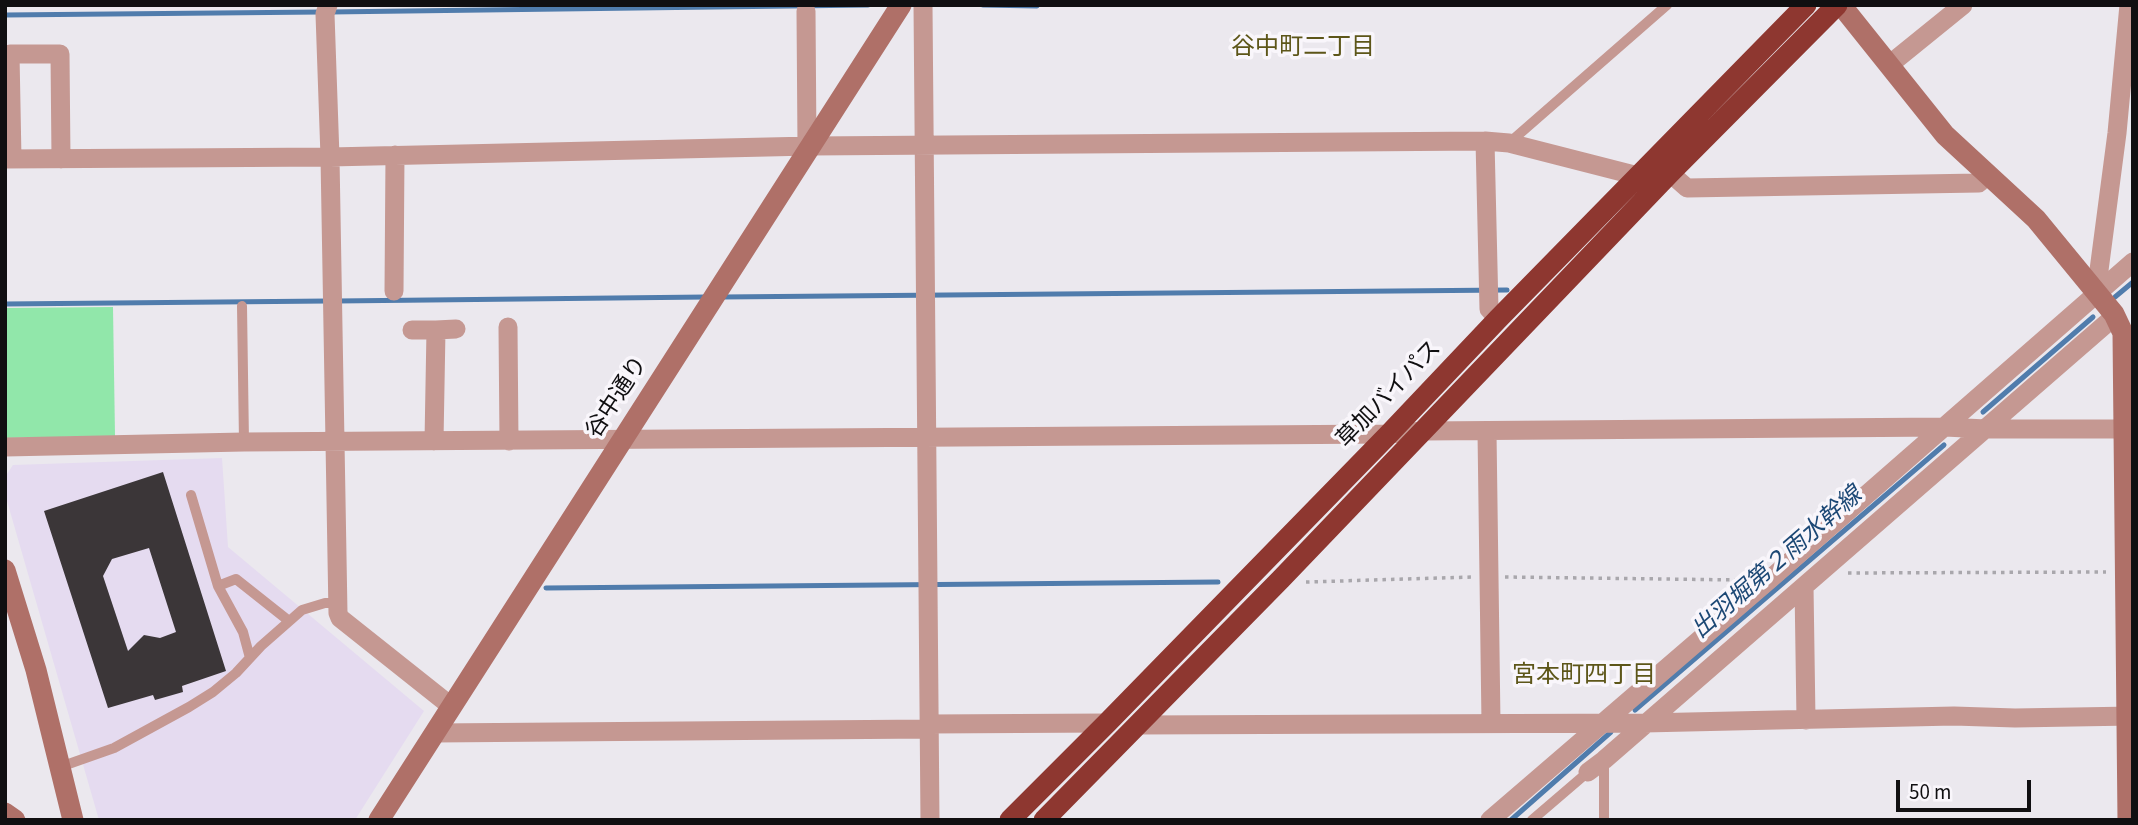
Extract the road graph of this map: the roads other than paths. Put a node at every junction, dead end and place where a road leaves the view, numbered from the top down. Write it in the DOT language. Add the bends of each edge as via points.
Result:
graph roads {
  1 [pos="328,5"];
  2 [pos="901,5"];
  3 [pos="923,5"];
  4 [pos="1667,5"];
  5 [pos="1806,5"];
  6 [pos="1839,5"];
  7 [pos="1963,5"];
  8 [pos="2129,5"];
  9 [pos="806,11"];
  10 [pos="1889,65"];
  11 [pos="2125,133"];
  12 [pos="1485,141"];
  13 [pos="1509,143"];
  14 [pos="923,146"];
  15 [pos="809,147"];
  16 [pos="395,155"];
  17 [pos="330,157"];
  18 [pos="9,159"];
  19 [pos="61,159"];
  20 [pos="1670,173"];
  21 [pos="1987,174"];
  22 [pos="1638,176"];
  23 [pos="2133,262"];
  24 [pos="394,291"];
  25 [pos="2096,293"];
  26 [pos="242,306"];
  27 [pos="2114,315"];
  28 [pos="1498,319"];
  29 [pos="508,327"];
  30 [pos="456,329"];
  31 [pos="412,330"];
  32 [pos="436,330"];
  33 [pos="1945,427"];
  34 [pos="1986,429"];
  35 [pos="2128,429"];
  36 [pos="1424,431"];
  37 [pos="1488,432"];
  38 [pos="1389,434"];
  39 [pos="925,436"];
  40 [pos="623,440"];
  41 [pos="434,441"];
  42 [pos="509,441"];
  43 [pos="244,442"];
  44 [pos="334,442"];
  45 [pos="5,447"];
  46 [pos="191,495"];
  47 [pos="5,570"];
  48 [pos="1811,580"];
  49 [pos="218,586"];
  50 [pos="338,603"];
  51 [pos="289,621"];
  52 [pos="250,658"];
  53 [pos="452,707"];
  54 [pos="2130,716"];
  55 [pos="1805,720"];
  56 [pos="1601,722"];
  57 [pos="1107,723"];
  58 [pos="1491,723"];
  59 [pos="1644,723"];
  60 [pos="929,726"];
  61 [pos="1137,726"];
  62 [pos="435,733"];
  63 [pos="1596,766"];
  64 [pos="60,767"];
  65 [pos="5,813"];
  66 [pos="15,820"];
  67 [pos="73,820"];
  68 [pos="379,820"];
  69 [pos="930,820"];
  70 [pos="1010,820"];
  71 [pos="1044,820"];
  72 [pos="1490,820"];
  73 [pos="1532,820"];
  74 [pos="1604,820"];
  75 [pos="2128,820"];
  1 -- 17 [label="street"];
  2 -- 15 [label="street, 谷中通り"];
  3 -- 14 [label="street"];
  4 -- 13 [label="lane"];
  5 -- 22 [label="highway, 草加バイパス"];
  6 -- 10 [label="street"];
  6 -- 20 [label="highway"];
  7 -- 10 [label="street"];
  8 -- 11 [label="street"];
  9 -- 15 [label="street"];
  10 -- 21 [label="street" via="1945,135"];
  11 -- 25 [label="street"];
  12 -- 13 [label="street"];
  12 -- 14 [label="street"];
  12 -- 28 [label="street" via="1489,309"];
  13 -- 22 [label="street"];
  14 -- 15 [label="street"];
  14 -- 39 [label="street"];
  15 -- 16 [label="street"];
  15 -- 40 [label="street, 谷中通り"];
  16 -- 17 [label="street"];
  16 -- 24 [label="street"];
  17 -- 19 [label="street"];
  17 -- 44 [label="street"];
  18 -- 19 [label="street"];
  18 -- 19 [label="street" via="10,54 60,54"];
  20 -- 21 [label="street" via="1687,188 1979,183"];
  20 -- 36 [label="highway"];
  21 -- 25 [label="street" via="2036,219"];
  22 -- 28 [label="highway, 草加バイパス"];
  23 -- 25 [label="street"];
  25 -- 27 [label="street"];
  25 -- 33 [label="street"];
  26 -- 43 [label="lane"];
  27 -- 34 [label="street"];
  27 -- 35 [label="street" via="2123,334"];
  28 -- 38 [label="highway, 草加バイパス"];
  29 -- 42 [label="street"];
  30 -- 32 [label="street"];
  31 -- 32 [label="street"];
  32 -- 41 [label="street"];
  33 -- 34 [label="street"];
  33 -- 37 [label="street"];
  33 -- 56 [label="street"];
  34 -- 35 [label="street"];
  34 -- 48 [label="street"];
  35 -- 54 [label="street" via="2125,572"];
  36 -- 37 [label="street"];
  36 -- 38 [label="street"];
  36 -- 61 [label="highway"];
  37 -- 58 [label="street"];
  38 -- 39 [label="street"];
  38 -- 57 [label="highway, 草加バイパス"];
  39 -- 40 [label="street"];
  39 -- 60 [label="street"];
  40 -- 42 [label="street"];
  40 -- 53 [label="street, 谷中通り"];
  41 -- 42 [label="street"];
  41 -- 44 [label="street"];
  43 -- 44 [label="street"];
  43 -- 45 [label="street"];
  44 -- 50 [label="street"];
  46 -- 49 [label="lane"];
  47 -- 64 [label="street"];
  48 -- 55 [label="street"];
  48 -- 59 [label="street"];
  49 -- 51 [label="lane" via="236,579"];
  49 -- 52 [label="lane" via="243,632"];
  50 -- 51 [label="lane" via="312,606"];
  50 -- 53 [label="street" via="340,618"];
  51 -- 52 [label="lane"];
  52 -- 64 [label="lane" via="189,707 114,748"];
  53 -- 62 [label="street, 谷中通り"];
  54 -- 55 [label="street"];
  54 -- 75 [label="street"];
  55 -- 59 [label="street"];
  56 -- 58 [label="street"];
  56 -- 59 [label="street"];
  56 -- 72 [label="street"];
  57 -- 60 [label="street"];
  57 -- 70 [label="highway, 草加バイパス"];
  58 -- 61 [label="street"];
  59 -- 63 [label="street"];
  60 -- 62 [label="street"];
  60 -- 69 [label="street"];
  61 -- 71 [label="highway"];
  62 -- 68 [label="street, 谷中通り"];
  63 -- 73 [label="lane"];
  63 -- 74 [label="lane"];
  64 -- 67 [label="street"];
  65 -- 66 [label="street"];
}
